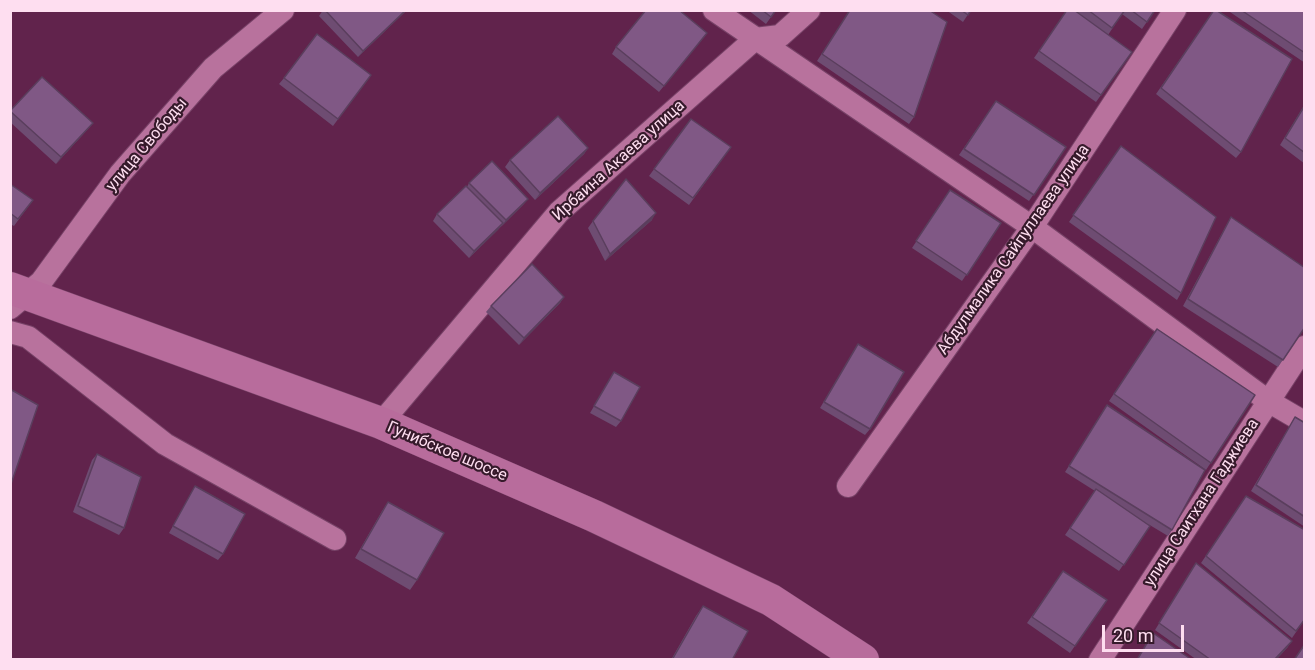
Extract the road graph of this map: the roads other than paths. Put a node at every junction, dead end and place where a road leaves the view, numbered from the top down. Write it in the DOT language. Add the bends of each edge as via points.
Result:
graph roads {
  1 [pos="283,10"];
  2 [pos="714,10"];
  3 [pos="809,10"];
  4 [pos="1175,10"];
  5 [pos="755,39"];
  6 [pos="1032,227"];
  7 [pos="16,297"];
  8 [pos="10,332"];
  9 [pos="1305,346"];
  10 [pos="1268,401"];
  11 [pos="1305,422"];
  12 [pos="381,423"];
  13 [pos="848,486"];
  14 [pos="335,539"];
  15 [pos="863,660"];
  16 [pos="1100,660"];
  1 -- 7 [label="street, улица Свободы" via="213,68 120,174 41,282"];
  2 -- 5 [label="street"];
  3 -- 5 [label="street, Ирбаина Акаева улица" via="780,36"];
  4 -- 6 [label="street, Абдулмалика Сайпуллаева улица"];
  5 -- 6 [label="street"];
  5 -- 12 [label="street, Ирбаина Акаева улица" via="559,213"];
  6 -- 10 [label="street"];
  6 -- 13 [label="street, Абдулмалика Сайпуллаева улица"];
  7 -- 12 [label="main road, Гунибское шоссе"];
  8 -- 14 [label="street" via="28,337 165,444"];
  9 -- 10 [label="street, улица Саитхана Гаджиева"];
  10 -- 11 [label="street"];
  10 -- 16 [label="street, улица Саитхана Гаджиева"];
  12 -- 15 [label="main road, Гунибское шоссе" via="594,516 771,600"];
}
